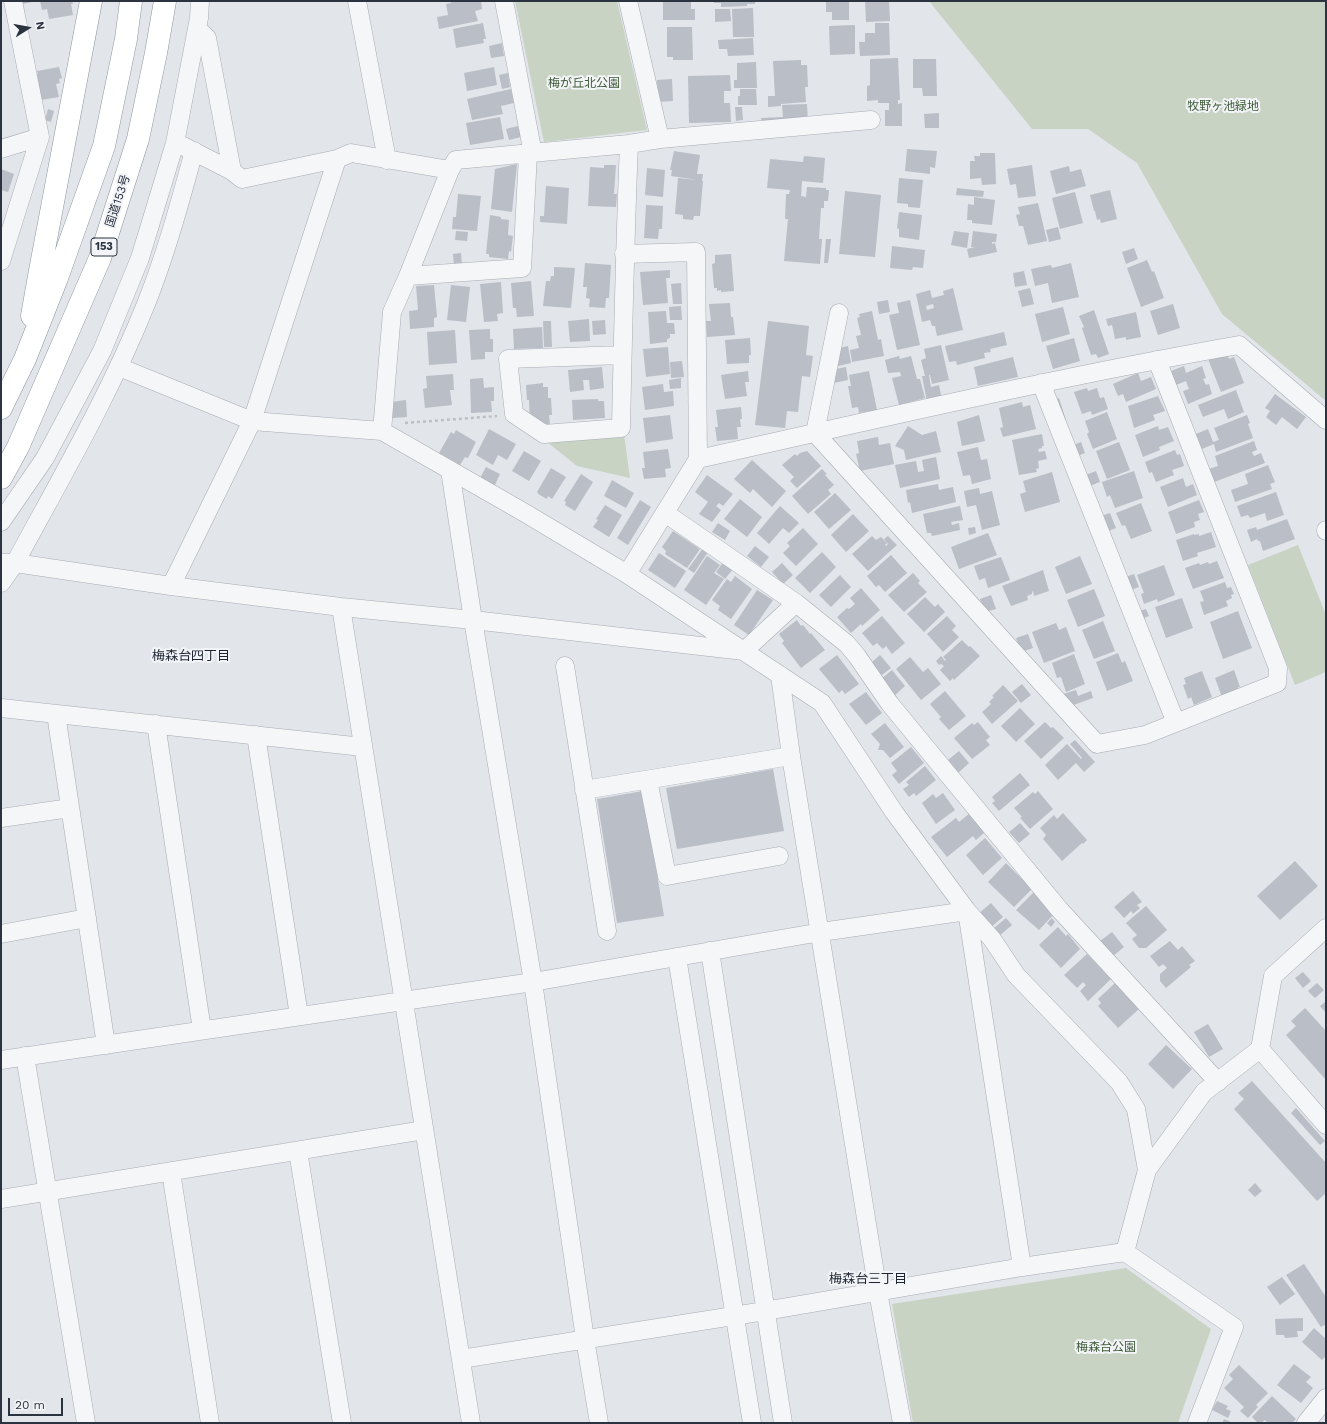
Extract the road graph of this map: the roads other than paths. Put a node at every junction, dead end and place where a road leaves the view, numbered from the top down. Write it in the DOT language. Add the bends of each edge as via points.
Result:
graph roads {
  1 [pos="13,1"];
  2 [pos="91,1"];
  3 [pos="131,1"];
  4 [pos="165,1"];
  5 [pos="200,1"];
  6 [pos="357,1"];
  7 [pos="504,1"];
  8 [pos="628,1"];
  9 [pos="197,28"];
  10 [pos="872,120"];
  11 [pos="40,136"];
  12 [pos="660,139"];
  13 [pos="175,142"];
  14 [pos="629,144"];
  15 [pos="1,149"];
  16 [pos="194,151"];
  17 [pos="531,154"];
  18 [pos="337,159"];
  19 [pos="387,160"];
  20 [pos="450,170"];
  21 [pos="232,171"];
  22 [pos="624,254"];
  23 [pos="1,261"];
  24 [pos="408,276"];
  25 [pos="838,313"];
  26 [pos="622,355"];
  27 [pos="26,359"];
  28 [pos="1157,360"];
  29 [pos="119,367"];
  30 [pos="1041,384"];
  31 [pos="1,408"];
  32 [pos="1326,420"];
  33 [pos="252,421"];
  34 [pos="382,428"];
  35 [pos="815,433"];
  36 [pos="698,459"];
  37 [pos="450,470"];
  38 [pos="1,478"];
  39 [pos="665,513"];
  40 [pos="1,522"];
  41 [pos="8,563"];
  42 [pos="627,574"];
  43 [pos="1,582"];
  44 [pos="171,586"];
  45 [pos="796,603"];
  46 [pos="341,607"];
  47 [pos="473,620"];
  48 [pos="744,651"];
  49 [pos="565,666"];
  50 [pos="780,675"];
  51 [pos="1,708"];
  52 [pos="56,714"];
  53 [pos="1176,723"];
  54 [pos="156,724"];
  55 [pos="256,735"];
  56 [pos="363,747"];
  57 [pos="791,756"];
  58 [pos="648,780"];
  59 [pos="584,790"];
  60 [pos="70,808"];
  61 [pos="1,818"];
  62 [pos="779,856"];
  63 [pos="967,911"];
  64 [pos="87,918"];
  65 [pos="1326,928"];
  66 [pos="607,931"];
  67 [pos="821,932"];
  68 [pos="1,934"];
  69 [pos="710,951"];
  70 [pos="677,957"];
  71 [pos="533,982"];
  72 [pos="404,1001"];
  73 [pos="299,1016"];
  74 [pos="202,1030"];
  75 [pos="106,1045"];
  76 [pos="1260,1049"];
  77 [pos="25,1056"];
  78 [pos="1,1060"];
  79 [pos="1218,1082"];
  80 [pos="1326,1126"];
  81 [pos="424,1130"];
  82 [pos="298,1151"];
  83 [pos="1147,1170"];
  84 [pos="170,1172"];
  85 [pos="48,1192"];
  86 [pos="1,1199"];
  87 [pos="1125,1252"];
  88 [pos="1022,1267"];
  89 [pos="878,1292"];
  90 [pos="765,1311"];
  91 [pos="735,1316"];
  92 [pos="585,1339"];
  93 [pos="461,1359"];
  94 [pos="1326,1398"];
  95 [pos="86,1423"];
  96 [pos="210,1423"];
  97 [pos="342,1423"];
  98 [pos="471,1423"];
  99 [pos="599,1423"];
  100 [pos="752,1423"];
  101 [pos="783,1423"];
  102 [pos="902,1423"];
  103 [pos="1197,1423"];
  104 [pos="1306,1423"];
  1 -- 11 [label="street"];
  2 -- 27 [label="highway" via="39,276"];
  3 -- 27 [label="highway" via="126,39 104,146"];
  4 -- 38 [label="highway, 国道153号 / 153" via="138,139 100,258 18,447"];
  5 -- 9 [label="street"];
  6 -- 19 [label="street"];
  7 -- 17 [label="street"];
  8 -- 12 [label="street"];
  9 -- 13 [label="street"];
  9 -- 21 [label="street" via="207,38"];
  10 -- 12 [label="street"];
  11 -- 15 [label="street"];
  11 -- 23 [label="street"];
  12 -- 14 [label="street"];
  13 -- 16 [label="street"];
  13 -- 40 [label="street" via="140,258 102,351 45,458"];
  14 -- 17 [label="street"];
  14 -- 22 [label="street"];
  16 -- 21 [label="street"];
  16 -- 29 [label="street" via="175,219 149,296"];
  17 -- 20 [label="street" via="456,160"];
  17 -- 24 [label="street" via="522,268"];
  18 -- 19 [label="street" via="351,153"];
  18 -- 21 [label="street" via="242,179"];
  18 -- 33 [label="street"];
  19 -- 20 [label="street"];
  20 -- 24 [label="street"];
  22 -- 26 [label="street"];
  22 -- 36 [label="street" via="696,252"];
  24 -- 34 [label="street" via="392,312"];
  25 -- 35 [label="street"];
  26 -- 26 [label="street" via="621,428 544,434 514,414 508,359"];
  27 -- 31 [label="highway"];
  28 -- 30 [label="street"];
  28 -- 32 [label="street" via="1239,345"];
  28 -- 53 [label="street" via="1278,668 1277,683"];
  29 -- 33 [label="street"];
  29 -- 41 [label="street"];
  30 -- 35 [label="street"];
  30 -- 53 [label="street"];
  33 -- 34 [label="street"];
  33 -- 44 [label="street"];
  34 -- 37 [label="street"];
  35 -- 36 [label="street"];
  35 -- 53 [label="street" via="1097,744 1145,735"];
  36 -- 39 [label="street"];
  37 -- 42 [label="street"];
  37 -- 47 [label="street"];
  39 -- 42 [label="street"];
  39 -- 45 [label="street"];
  41 -- 43 [label="street"];
  41 -- 44 [label="street"];
  42 -- 48 [label="street"];
  44 -- 46 [label="street"];
  45 -- 48 [label="street"];
  45 -- 79 [label="street" via="847,644 890,704 1059,909"];
  46 -- 47 [label="street"];
  46 -- 56 [label="street"];
  47 -- 48 [label="street"];
  47 -- 71 [label="street"];
  48 -- 50 [label="street"];
  49 -- 59 [label="street"];
  50 -- 57 [label="street"];
  50 -- 63 [label="street" via="822,703 894,812"];
  51 -- 52 [label="street"];
  52 -- 54 [label="street"];
  52 -- 60 [label="street"];
  54 -- 55 [label="street"];
  54 -- 74 [label="street"];
  55 -- 56 [label="street"];
  55 -- 73 [label="street"];
  56 -- 72 [label="street"];
  57 -- 58 [label="street"];
  57 -- 67 [label="street"];
  58 -- 59 [label="street"];
  58 -- 62 [label="street" via="667,876"];
  59 -- 66 [label="street"];
  60 -- 61 [label="street"];
  60 -- 64 [label="street"];
  63 -- 67 [label="street"];
  63 -- 83 [label="street" via="992,939 1016,975 1119,1082 1136,1109"];
  63 -- 88 [label="street"];
  64 -- 68 [label="street"];
  64 -- 75 [label="street"];
  65 -- 76 [label="street" via="1273,976"];
  67 -- 69 [label="street"];
  67 -- 89 [label="street"];
  69 -- 70 [label="street"];
  69 -- 90 [label="street"];
  70 -- 71 [label="street"];
  70 -- 91 [label="street"];
  71 -- 72 [label="street"];
  71 -- 92 [label="street"];
  72 -- 73 [label="street"];
  72 -- 81 [label="street"];
  73 -- 74 [label="street"];
  74 -- 75 [label="street"];
  75 -- 77 [label="street"];
  76 -- 79 [label="street"];
  76 -- 80 [label="street"];
  77 -- 78 [label="street"];
  77 -- 85 [label="street"];
  79 -- 83 [label="street" via="1204,1092"];
  81 -- 82 [label="street"];
  81 -- 93 [label="street"];
  82 -- 84 [label="street"];
  82 -- 97 [label="street"];
  83 -- 87 [label="street"];
  84 -- 85 [label="street"];
  84 -- 96 [label="street"];
  85 -- 86 [label="street"];
  85 -- 95 [label="street"];
  87 -- 88 [label="street"];
  87 -- 103 [label="street" via="1234,1327"];
  88 -- 89 [label="street"];
  89 -- 90 [label="street"];
  89 -- 102 [label="street"];
  90 -- 91 [label="street"];
  90 -- 101 [label="street"];
  91 -- 92 [label="street"];
  91 -- 100 [label="street"];
  92 -- 93 [label="street"];
  92 -- 99 [label="street"];
  93 -- 98 [label="street"];
  94 -- 104 [label="street"];
}
